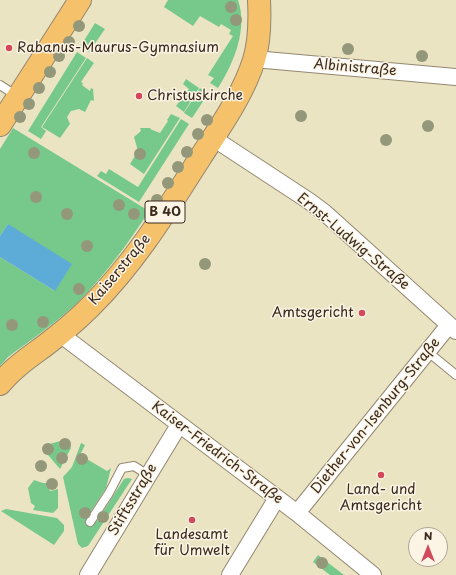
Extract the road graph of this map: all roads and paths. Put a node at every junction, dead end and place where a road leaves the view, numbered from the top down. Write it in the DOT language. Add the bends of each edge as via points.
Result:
graph roads {
  1 [pos="80,0"];
  2 [pos="259,0"];
  3 [pos="254,59"];
  4 [pos="456,76"];
  5 [pos="9,90"];
  6 [pos="0,125"];
  7 [pos="213,138"];
  8 [pos="453,328"];
  9 [pos="60,334"];
  10 [pos="428,352"];
  11 [pos="456,375"];
  12 [pos="0,384"];
  13 [pos="179,425"];
  14 [pos="148,475"];
  15 [pos="277,498"];
  16 [pos="297,513"];
  17 [pos="90,522"];
  18 [pos="88,575"];
  19 [pos="230,575"];
  20 [pos="373,575"];
  1 -- 5 [label="main road"];
  2 -- 3 [label="main road, Kaiserstraße / B 40" via="259,32"];
  3 -- 4 [label="street, Albinistraße"];
  3 -- 7 [label="main road, Kaiserstraße / B 40" via="242,89"];
  5 -- 6 [label="main road"];
  7 -- 8 [label="street, Ernst-Ludwig-Straße" via="319,209"];
  7 -- 9 [label="main road, Kaiserstraße / B 40" via="159,223 129,262 91,306"];
  8 -- 10 [label="street, Diether-von-Isenburg-Straße"];
  9 -- 12 [label="main road, Kaiserstraße / B 40" via="14,369"];
  9 -- 13 [label="street, Kaiser-Friedrich-Straße"];
  10 -- 11 [label="lane"];
  10 -- 16 [label="street, Diether-von-Isenburg-Straße"];
  13 -- 14 [label="street, Stiftsstraße"];
  13 -- 15 [label="street, Kaiser-Friedrich-Straße"];
  14 -- 17 [label="lane" via="134,466 122,468"];
  14 -- 18 [label="street, Stiftsstraße"];
  15 -- 16 [label="street, Kaiser-Friedrich-Straße"];
  15 -- 19 [label="street"];
  16 -- 20 [label="street, Kaiser-Friedrich-Straße"];
}
